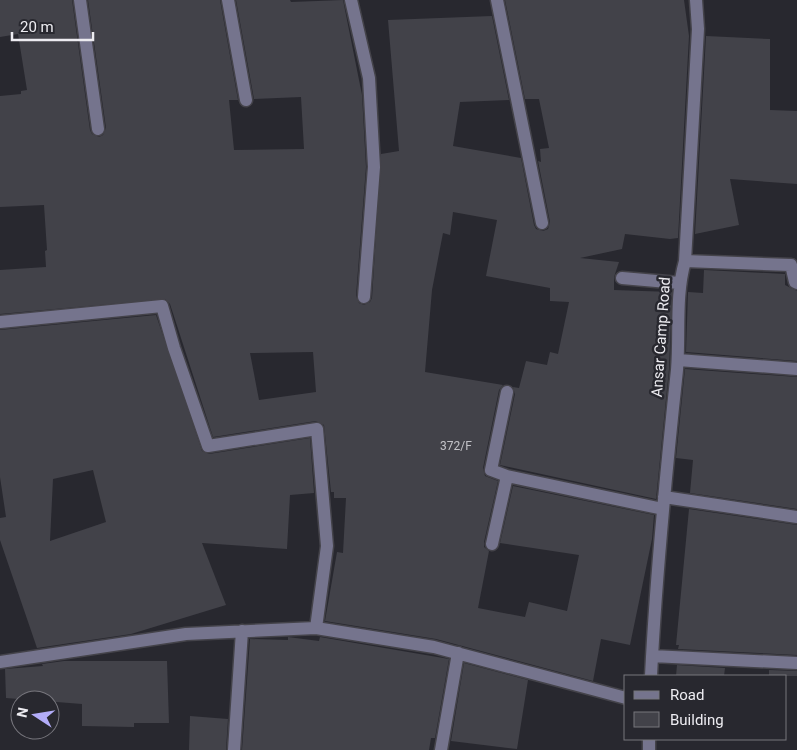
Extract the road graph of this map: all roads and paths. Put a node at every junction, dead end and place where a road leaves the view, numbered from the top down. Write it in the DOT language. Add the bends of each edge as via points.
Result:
graph roads {
  1 [pos="80,0"];
  2 [pos="228,0"];
  3 [pos="351,0"];
  4 [pos="496,0"];
  5 [pos="696,0"];
  6 [pos="246,100"];
  7 [pos="98,129"];
  8 [pos="542,223"];
  9 [pos="685,261"];
  10 [pos="622,278"];
  11 [pos="679,283"];
  12 [pos="797,283"];
  13 [pos="364,297"];
  14 [pos="0,322"];
  15 [pos="678,360"];
  16 [pos="797,370"];
  17 [pos="507,392"];
  18 [pos="507,476"];
  19 [pos="664,503"];
  20 [pos="797,517"];
  21 [pos="492,544"];
  22 [pos="316,628"];
  23 [pos="242,631"];
  24 [pos="458,654"];
  25 [pos="652,656"];
  26 [pos="0,662"];
  27 [pos="797,663"];
  28 [pos="651,675"];
  29 [pos="624,697"];
  30 [pos="234,750"];
  31 [pos="441,750"];
  1 -- 7 [label="street"];
  2 -- 6 [label="street"];
  3 -- 13 [label="street" via="369,78 374,167"];
  4 -- 8 [label="street"];
  5 -- 9 [label="street, Ansar Camp Road" via="698,29"];
  9 -- 11 [label="street, Ansar Camp Road"];
  9 -- 12 [label="street" via="791,265"];
  10 -- 11 [label="street"];
  11 -- 15 [label="street, Ansar Camp Road"];
  14 -- 22 [label="street" via="162,306 208,446 317,429 327,546"];
  15 -- 16 [label="street"];
  15 -- 19 [label="street, Ansar Camp Road"];
  17 -- 18 [label="street" via="492,470"];
  18 -- 19 [label="street"];
  18 -- 21 [label="street"];
  19 -- 20 [label="street"];
  19 -- 25 [label="street, Ansar Camp Road"];
  22 -- 23 [label="street"];
  22 -- 24 [label="street" via="434,647"];
  23 -- 26 [label="street" via="186,634"];
  23 -- 30 [label="street"];
  24 -- 29 [label="street"];
  24 -- 31 [label="street"];
  25 -- 27 [label="street"];
  25 -- 28 [label="street, Ansar Camp Road"];
}
